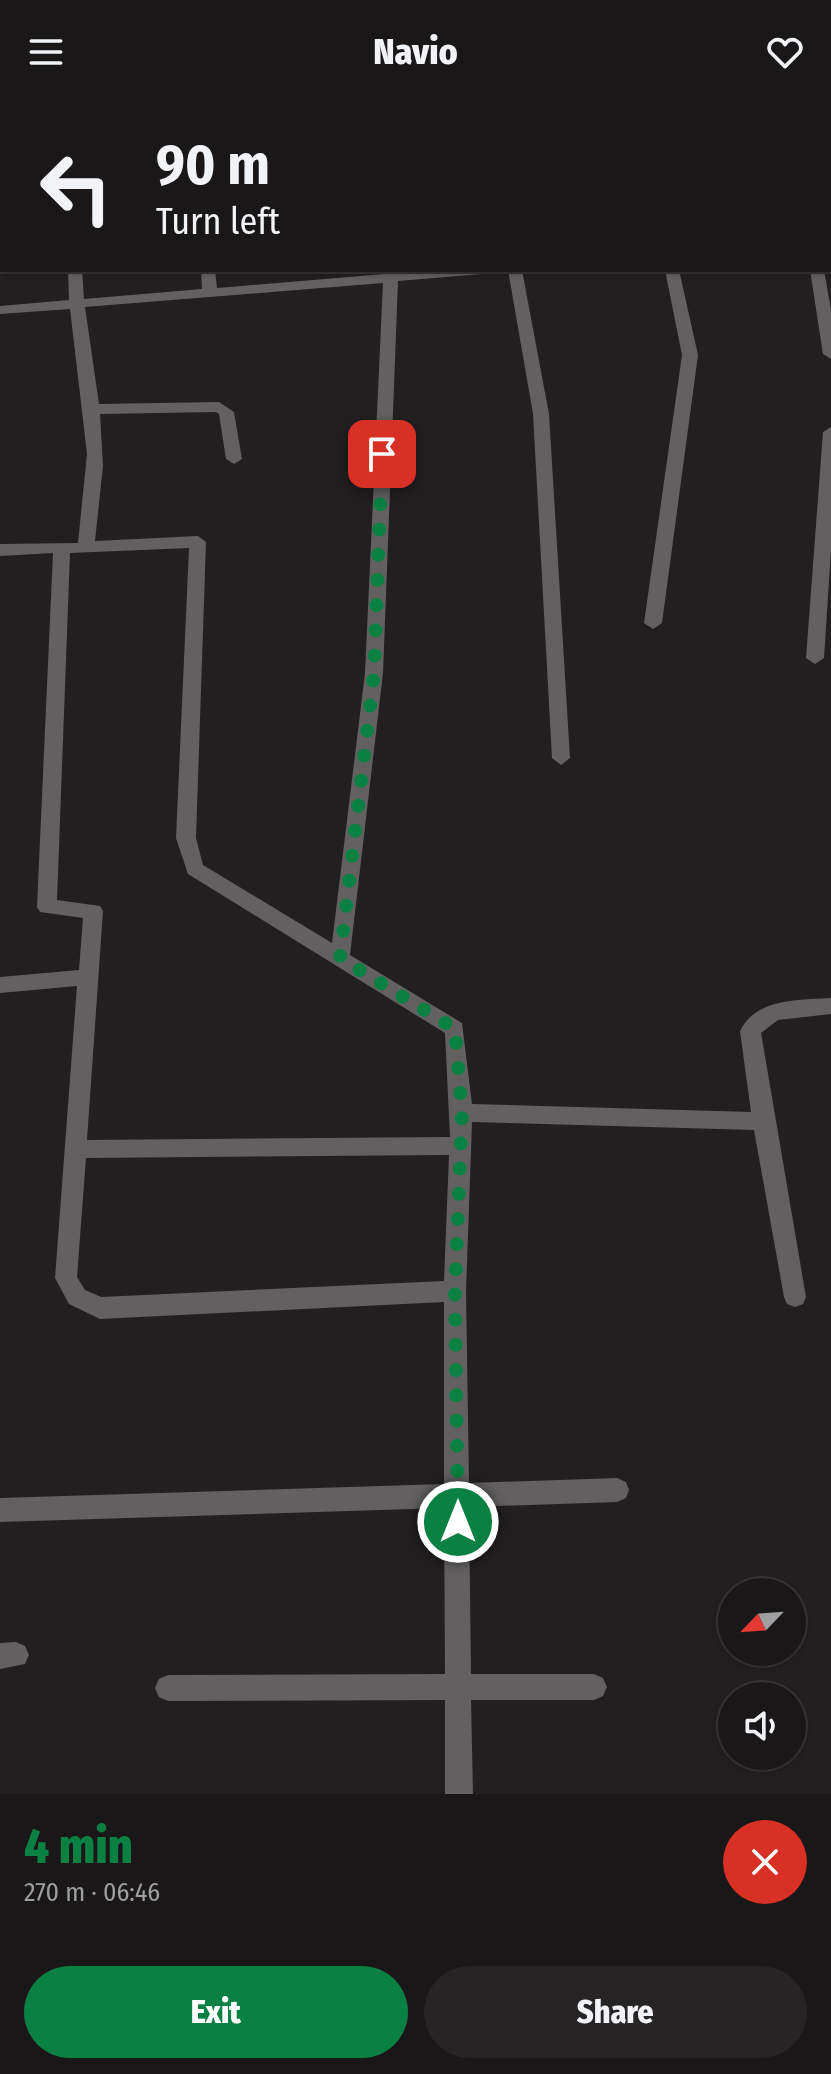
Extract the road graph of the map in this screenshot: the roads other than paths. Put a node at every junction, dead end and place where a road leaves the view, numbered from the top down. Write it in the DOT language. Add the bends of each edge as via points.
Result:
graph roads {
  1 [pos="75,272"];
  2 [pos="208,272"];
  3 [pos="446,272"];
  4 [pos="515,272"];
  5 [pos="672,272"];
  6 [pos="817,272"];
  7 [pos="391,275"];
  8 [pos="210,294"];
  9 [pos="75,304"];
  10 [pos="0,310"];
  11 [pos="831,354"];
  12 [pos="92,409"];
  13 [pos="831,432"];
  14 [pos="234,459"];
  15 [pos="86,547"];
  16 [pos="62,548"];
  17 [pos="0,550"];
  18 [pos="653,623"];
  19 [pos="815,658"];
  20 [pos="561,758"];
  21 [pos="340,958"];
  22 [pos="88,977"];
  23 [pos="0,985"];
  24 [pos="831,1007"];
  25 [pos="462,1113"];
  26 [pos="763,1121"];
  27 [pos="461,1146"];
  28 [pos="75,1149"];
  29 [pos="455,1291"];
  30 [pos="795,1297"];
  31 [pos="617,1490"];
  32 [pos="458,1494"];
  33 [pos="0,1510"];
  34 [pos="458,1687"];
  35 [pos="594,1687"];
  36 [pos="168,1688"];
  37 [pos="459,1794"];
  1 -- 9 [label="street"];
  2 -- 8 [label="street"];
  3 -- 7 [label="street"];
  4 -- 20 [label="street" via="541,414"];
  5 -- 18 [label="street" via="690,355"];
  6 -- 11 [label="street"];
  7 -- 8 [label="street"];
  7 -- 21 [label="street" via="374,673"];
  8 -- 9 [label="street"];
  9 -- 10 [label="street"];
  9 -- 12 [label="street"];
  12 -- 14 [label="street" via="219,407 226,412"];
  12 -- 15 [label="street" via="96,457"];
  13 -- 19 [label="street"];
  15 -- 16 [label="street"];
  15 -- 21 [label="street" via="198,542 186,838 195,869"];
  16 -- 17 [label="street"];
  16 -- 22 [label="street" via="47,907 93,911"];
  21 -- 25 [label="street" via="455,1029"];
  22 -- 23 [label="street"];
  22 -- 28 [label="street"];
  24 -- 26 [label="street" via="757,1019 750,1031"];
  25 -- 26 [label="street"];
  25 -- 27 [label="street"];
  26 -- 30 [label="street"];
  27 -- 28 [label="street"];
  27 -- 29 [label="street"];
  28 -- 29 [label="street" via="66,1278 77,1297 100,1308"];
  29 -- 32 [label="street"];
  31 -- 32 [label="street"];
  32 -- 33 [label="street"];
  32 -- 34 [label="street"];
  34 -- 35 [label="street"];
  34 -- 36 [label="street"];
  34 -- 37 [label="street"];
}
